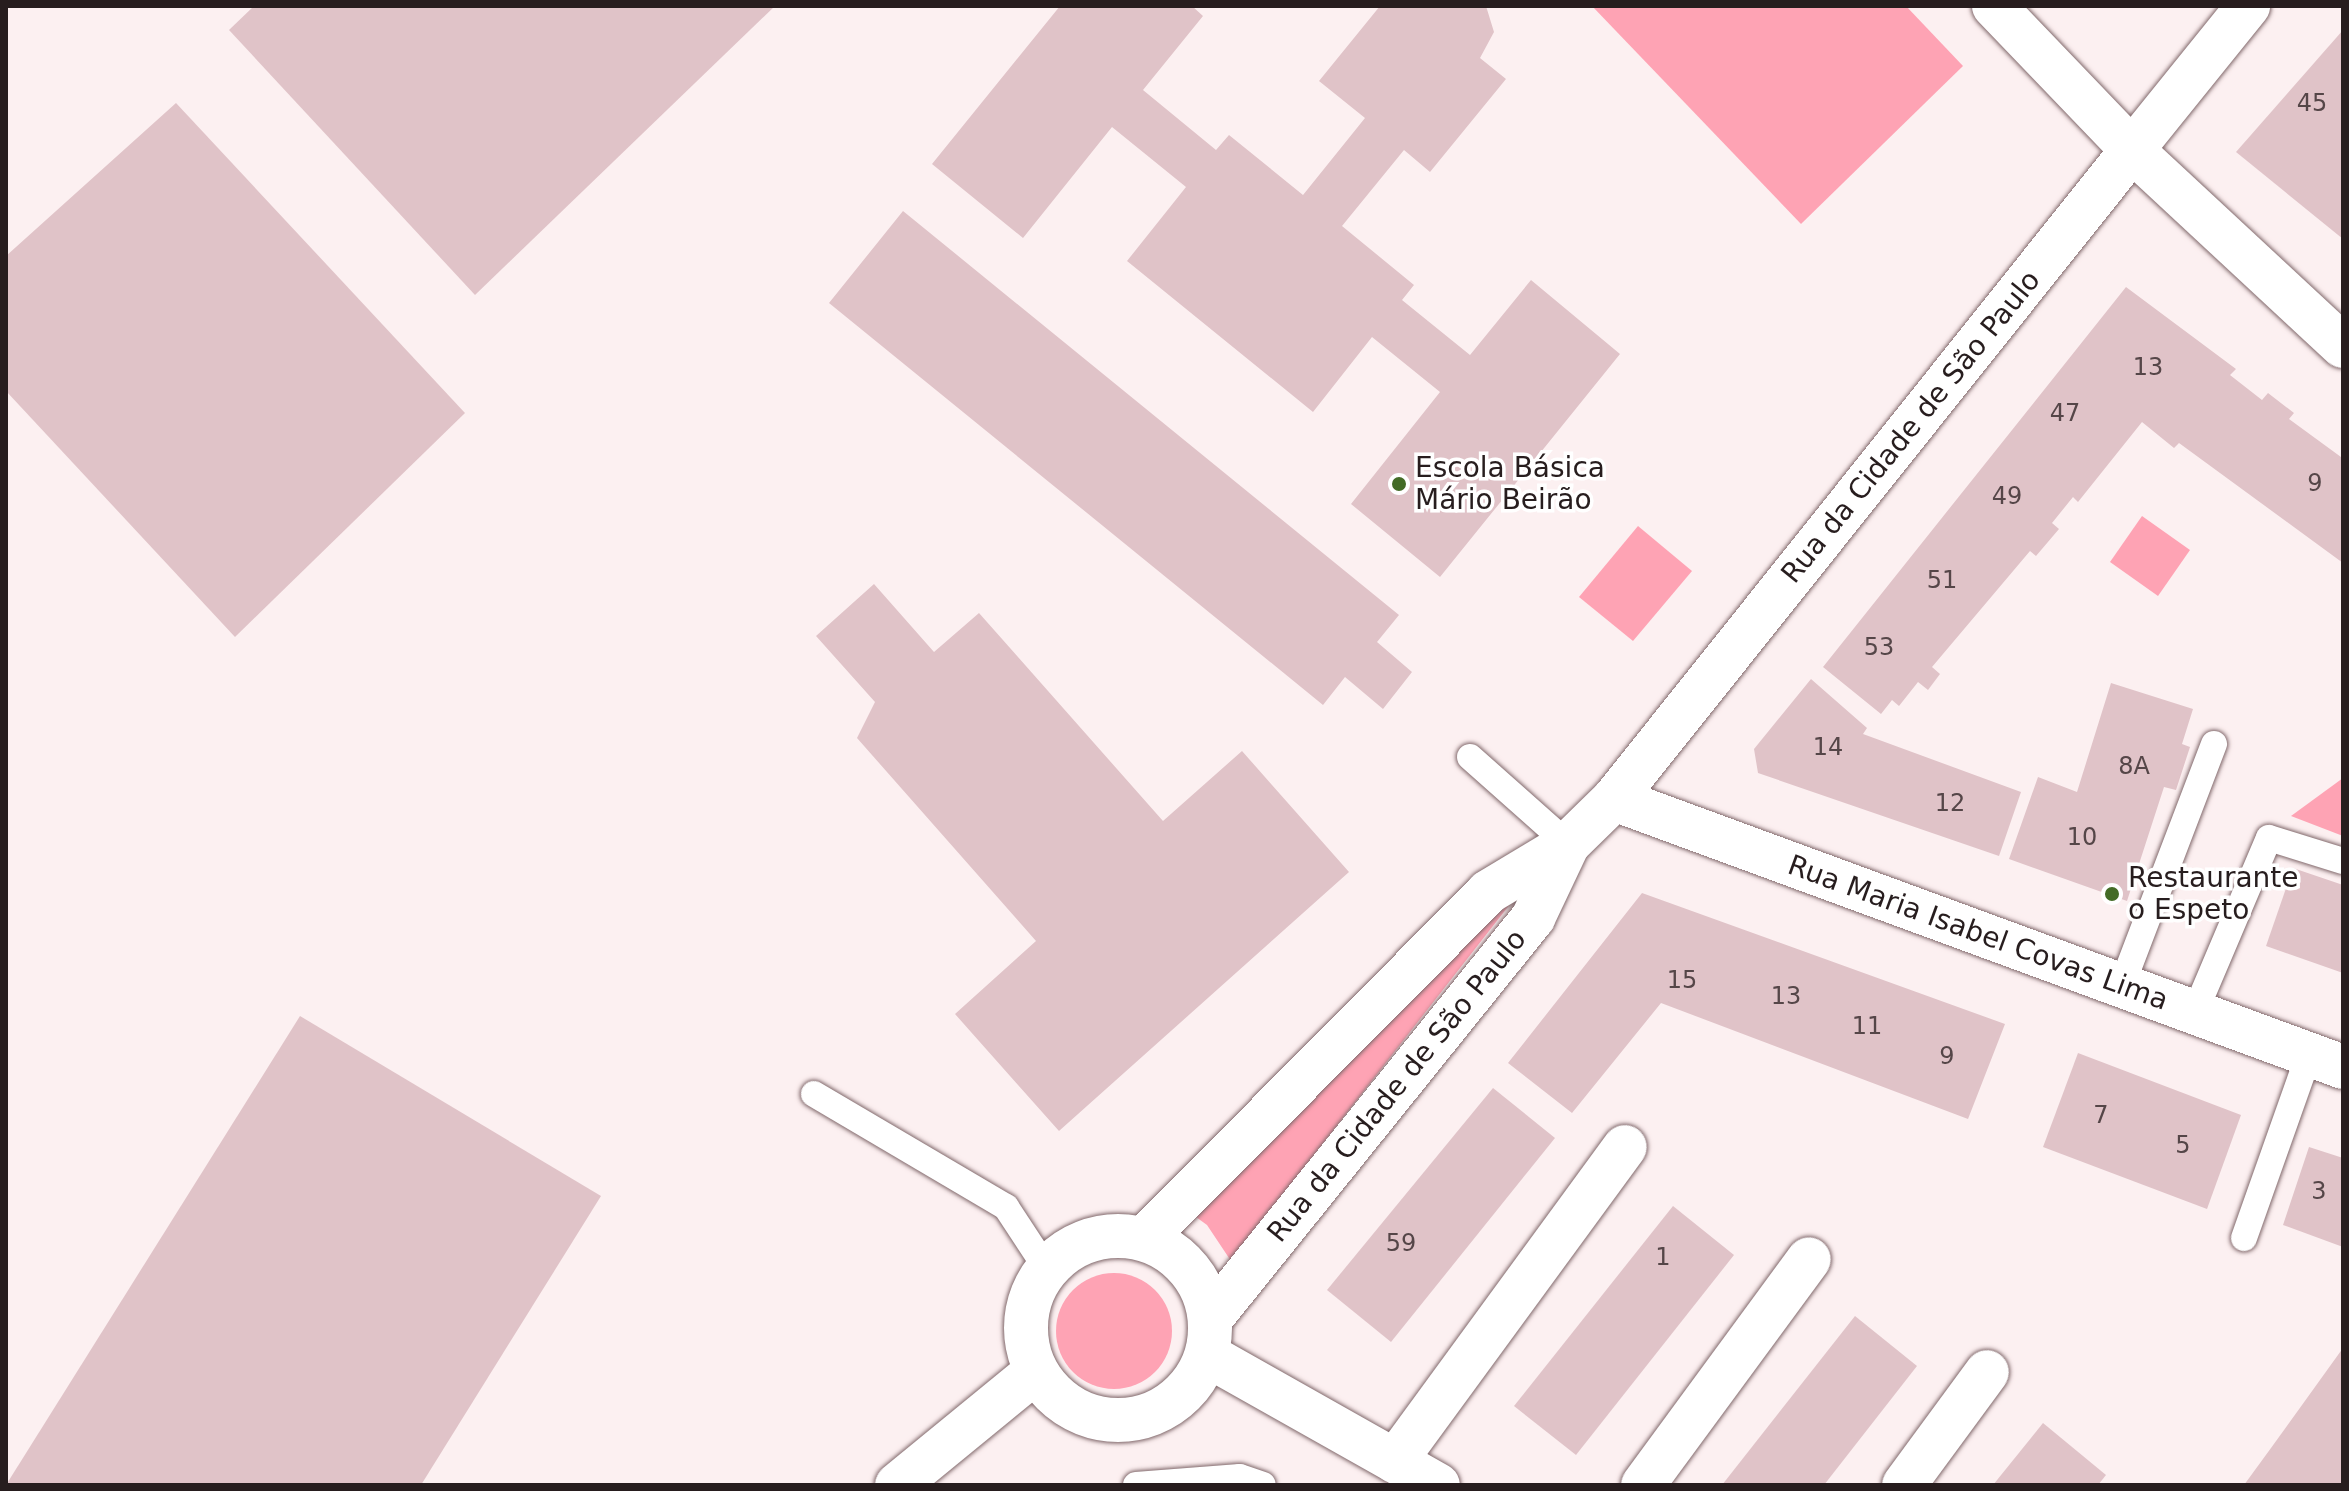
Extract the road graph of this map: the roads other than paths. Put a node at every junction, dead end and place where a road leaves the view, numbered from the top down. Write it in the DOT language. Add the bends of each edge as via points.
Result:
graph roads {
  1 [pos="1994,6"];
  2 [pos="2248,6"];
  3 [pos="2132,150"];
  4 [pos="2343,346"];
  5 [pos="2214,744"];
  6 [pos="1470,757"];
  7 [pos="1614,799"];
  8 [pos="1568,844"];
  9 [pos="2343,861"];
  10 [pos="2122,985"];
  11 [pos="2195,1012"];
  12 [pos="2326,1061"];
  13 [pos="814,1094"];
  14 [pos="1625,1147"];
  15 [pos="1145,1238"];
  16 [pos="2244,1238"];
  17 [pos="1809,1259"];
  18 [pos="1046,1268"];
  19 [pos="1209,1337"];
  20 [pos="1035,1372"];
  21 [pos="1987,1372"];
  22 [pos="1395,1461"];
  23 [pos="897,1485"];
  24 [pos="1136,1485"];
  25 [pos="1263,1485"];
  26 [pos="1438,1485"];
  27 [pos="1643,1485"];
  28 [pos="1904,1485"];
  1 -- 3 [label="street"];
  2 -- 3 [label="street, Rua da Cidade de São Paulo"];
  3 -- 4 [label="street"];
  3 -- 7 [label="street, Rua da Cidade de São Paulo"];
  5 -- 10 [label="lane"];
  6 -- 8 [label="lane"];
  7 -- 8 [label="street, Rua da Cidade de São Paulo"];
  7 -- 10 [label="street, Rua Maria Isabel Covas Lima"];
  8 -- 15 [label="street, Rua da Cidade de São Paulo" via="1488,892"];
  8 -- 19 [label="street, Rua da Cidade de São Paulo" via="1533,918"];
  9 -- 11 [label="lane" via="2269,838"];
  10 -- 11 [label="street, Rua Maria Isabel Covas Lima"];
  11 -- 12 [label="street, Rua Maria Isabel Covas Lima"];
  12 -- 16 [label="lane"];
  13 -- 18 [label="lane" via="1006,1207"];
  14 -- 22 [label="street"];
  15 -- 18 [label="street" via="1109,1234 1074,1245"];
  15 -- 19 [label="street" via="1178,1255 1200,1284"];
  17 -- 27 [label="street"];
  18 -- 20 [label="street" via="1028,1300 1025,1337"];
  19 -- 20 [label="street" via="1191,1387 1162,1410 1128,1421 1080,1412 1059,1400"];
  19 -- 22 [label="street"];
  20 -- 23 [label="street"];
  21 -- 28 [label="street"];
  22 -- 26 [label="street"];
  24 -- 25 [label="lane" via="1240,1477"];
}
